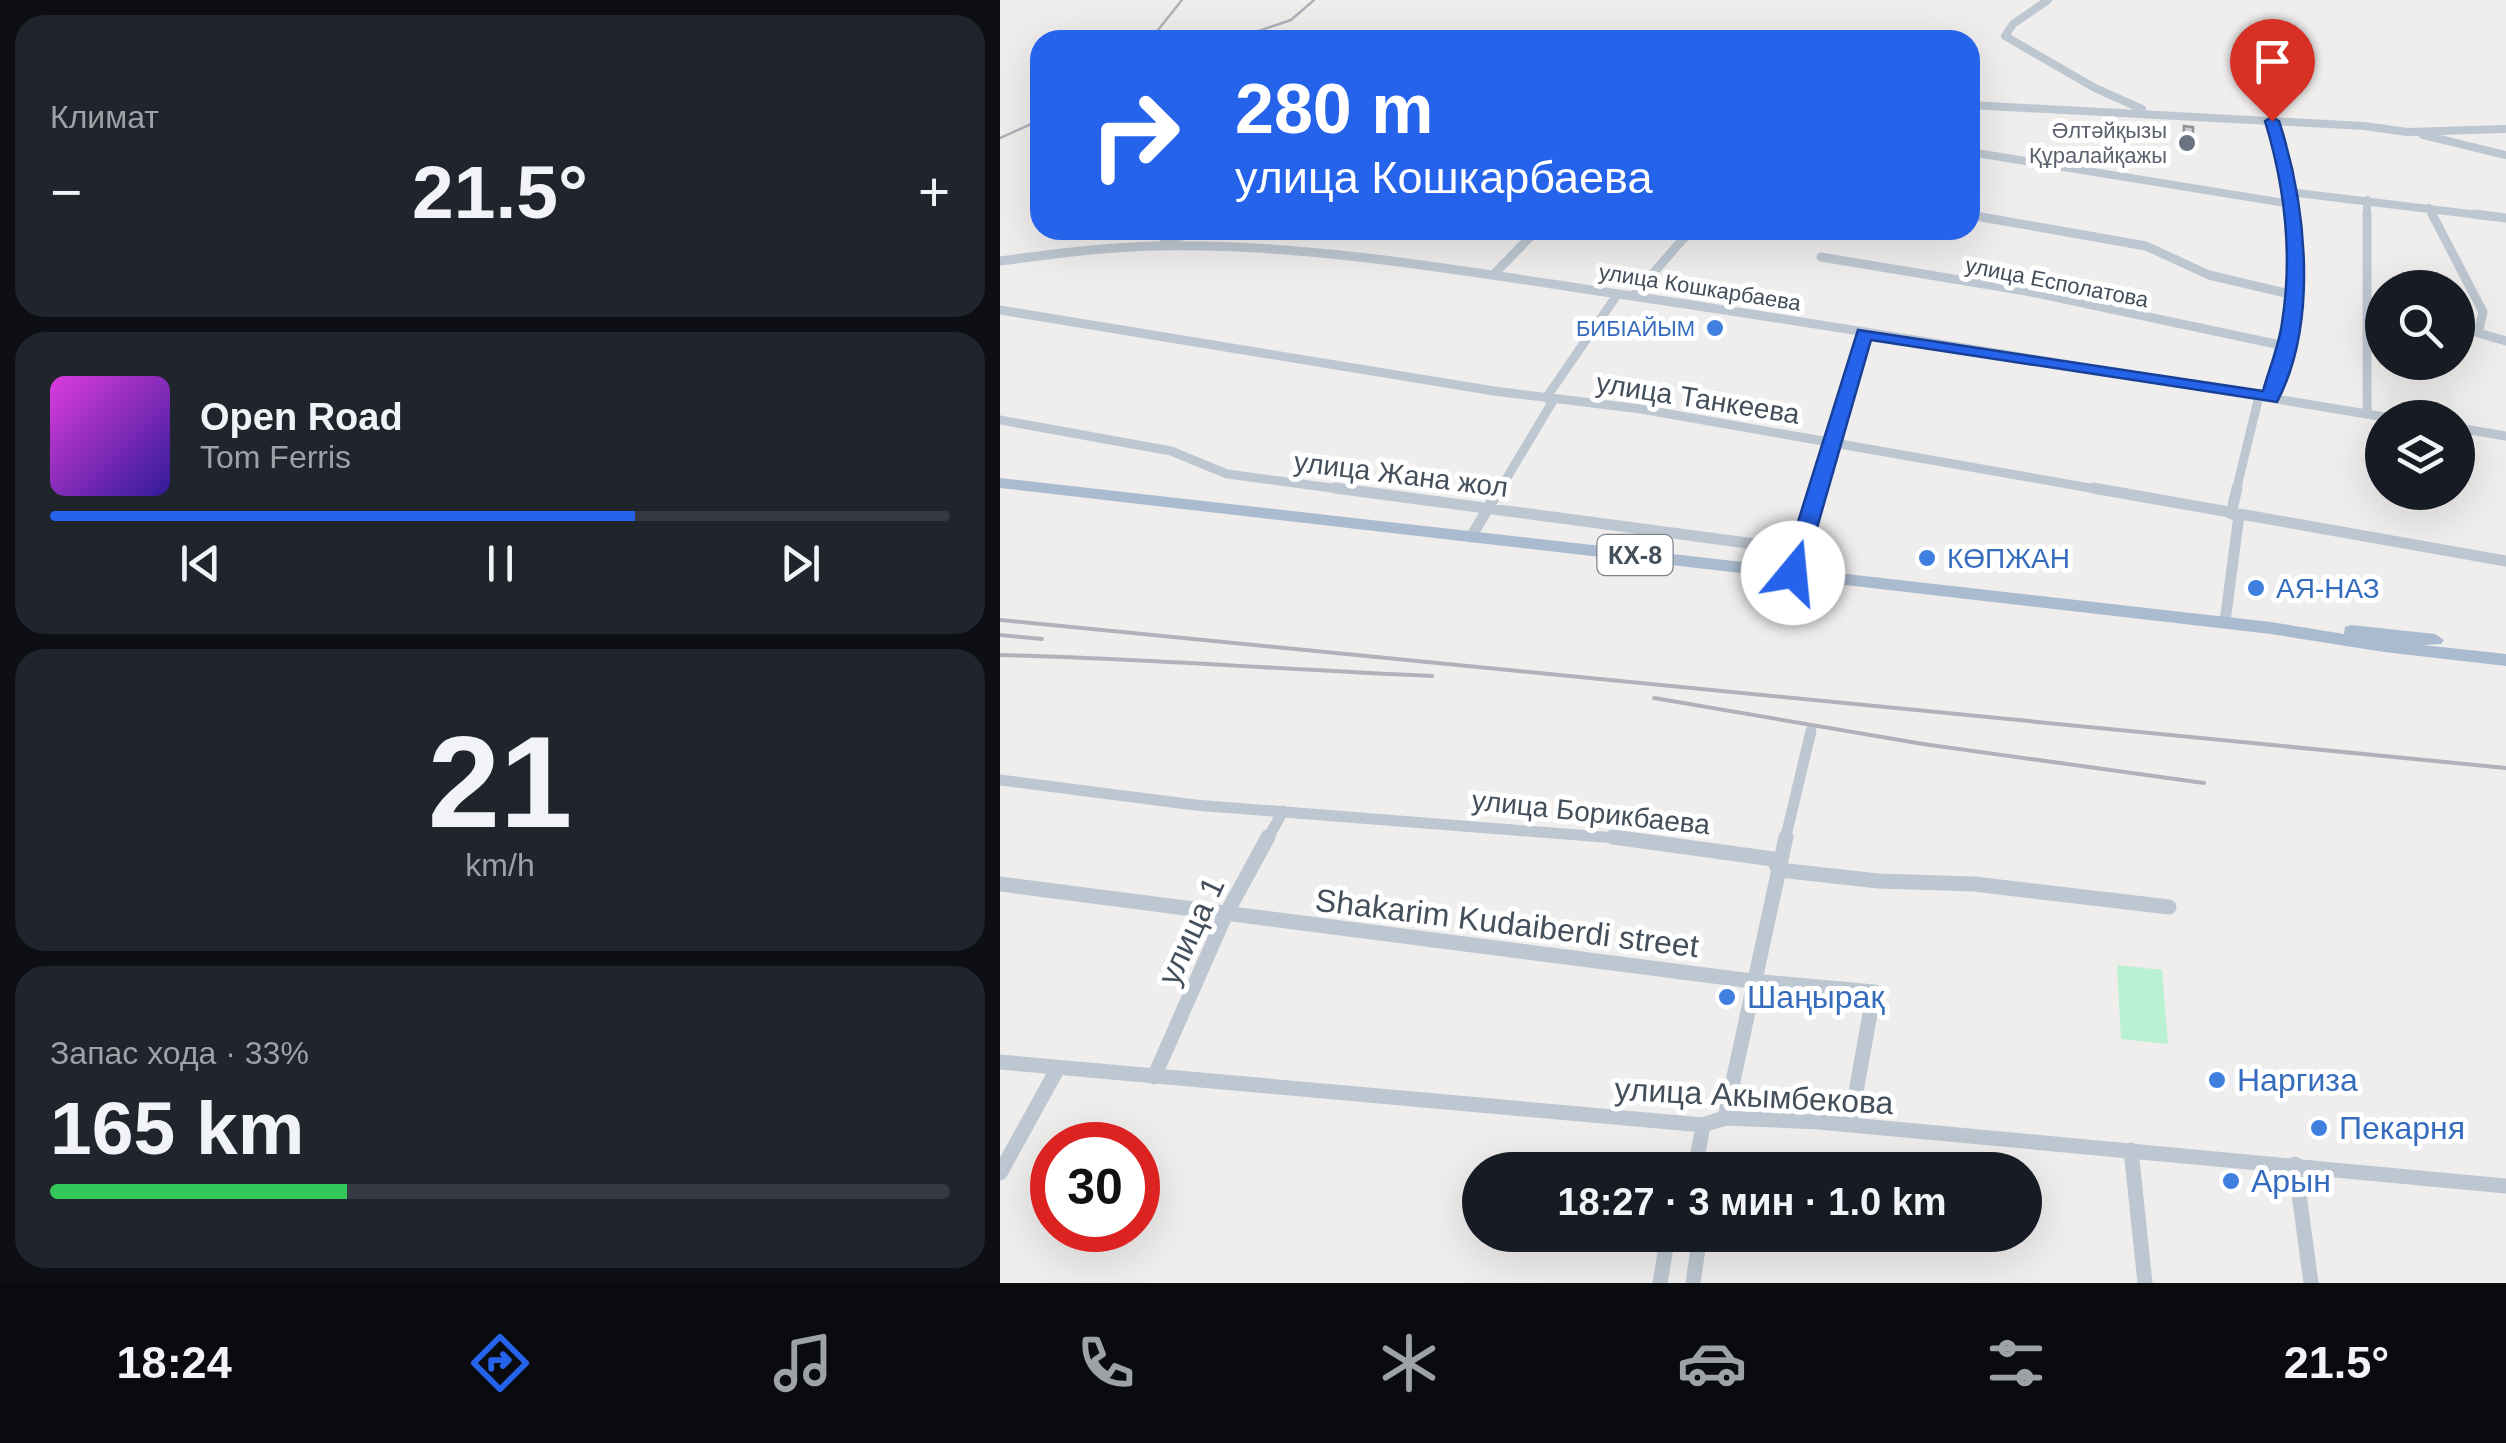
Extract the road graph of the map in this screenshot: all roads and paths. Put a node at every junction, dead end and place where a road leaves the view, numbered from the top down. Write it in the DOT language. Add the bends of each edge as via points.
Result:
graph roads {
  1 [pos="2048,0"];
  2 [pos="1980,106"];
  3 [pos="2165,115"];
  4 [pos="2272,121"];
  5 [pos="2506,129"];
  6 [pos="2407,132"];
  7 [pos="1980,154"];
  8 [pos="2506,156"];
  9 [pos="2289,192"];
  10 [pos="2366,200"];
  11 [pos="2291,204"];
  12 [pos="2429,208"];
  13 [pos="1980,217"];
  14 [pos="2506,218"];
  15 [pos="1166,240"];
  16 [pos="1527,240"];
  17 [pos="1681,240"];
  18 [pos="1140,246"];
  19 [pos="1821,257"];
  20 [pos="1000,261"];
  21 [pos="1494,274"];
  22 [pos="1616,295"];
  23 [pos="2294,295"];
  24 [pos="1633,296"];
  25 [pos="1000,310"];
  26 [pos="1864,334"];
  27 [pos="2506,341"];
  28 [pos="2284,346"];
  29 [pos="2264,397"];
  30 [pos="1550,398"];
  31 [pos="2367,400"];
  32 [pos="2365,414"];
  33 [pos="1000,420"];
  34 [pos="2475,431"];
  35 [pos="2506,436"];
  36 [pos="1832,442"];
  37 [pos="1000,483"];
  38 [pos="1490,508"];
  39 [pos="2235,514"];
  40 [pos="1471,537"];
  41 [pos="1800,550"];
  42 [pos="2506,561"];
  43 [pos="1793,573"];
  44 [pos="2224,622"];
  45 [pos="2382,640"];
  46 [pos="2506,650"];
  47 [pos="2506,660"];
  48 [pos="1811,730"];
  49 [pos="1000,780"];
  50 [pos="1283,811"];
  51 [pos="1778,870"];
  52 [pos="1000,884"];
  53 [pos="2169,907"];
  54 [pos="1226,916"];
  55 [pos="1752,981"];
  56 [pos="1000,1062"];
  57 [pos="1058,1068"];
  58 [pos="1154,1077"];
  59 [pos="1726,1118"];
  60 [pos="1703,1125"];
  61 [pos="1850,1125"];
  62 [pos="2131,1150"];
  63 [pos="1698,1152"];
  64 [pos="2294,1164"];
  65 [pos="1000,1173"];
  66 [pos="2506,1186"];
  67 [pos="1665,1252"];
  68 [pos="1698,1252"];
  69 [pos="1660,1283"];
  70 [pos="1693,1283"];
  71 [pos="2145,1283"];
  72 [pos="2310,1283"];
  1 -- 3 [label="street" via="2008,26 2005,36 2120,100"];
  2 -- 3 [label="street"];
  3 -- 4 [label="street"];
  4 -- 6 [label="street"];
  4 -- 9 [label="street"];
  5 -- 6 [label="street"];
  6 -- 8 [label="street"];
  7 -- 11 [label="street"];
  9 -- 10 [label="street"];
  9 -- 11 [label="street"];
  10 -- 12 [label="street"];
  10 -- 31 [label="street"];
  11 -- 23 [label="street"];
  12 -- 14 [label="street"];
  12 -- 27 [label="street" via="2484,312 2478,333"];
  13 -- 23 [label="street" via="2146,246 2209,275"];
  15 -- 18 [label="street"];
  16 -- 21 [label="street"];
  17 -- 24 [label="street"];
  18 -- 20 [label="street, улица Кошкарбаева"];
  18 -- 21 [label="street, улица Кошкарбаева" via="1312,250"];
  19 -- 28 [label="street, улица Есполатова" via="2026,291"];
  21 -- 22 [label="street, улица Кошкарбаева"];
  22 -- 24 [label="street, улица Кошкарбаева"];
  22 -- 30 [label="street"];
  23 -- 28 [label="street"];
  24 -- 26 [label="street, улица Кошкарбаева"];
  25 -- 30 [label="street, улица Танкеева"];
  26 -- 29 [label="street, улица Кошкарбаева"];
  26 -- 36 [label="street"];
  28 -- 29 [label="street"];
  29 -- 32 [label="street, улица Кошкарбаева"];
  29 -- 39 [label="street"];
  30 -- 36 [label="street, улица Танкеева"];
  30 -- 38 [label="street"];
  33 -- 38 [label="street, улица Жана жол" via="1171,451 1226,474"];
  34 -- 35 [label="street"];
  36 -- 39 [label="street, улица Танкеева"];
  36 -- 41 [label="street"];
  37 -- 40 [label="main road, КХ-8"];
  38 -- 40 [label="street"];
  38 -- 41 [label="street, улица Жана жол"];
  39 -- 42 [label="street, улица Танкеева"];
  39 -- 44 [label="street"];
  40 -- 43 [label="main road, КХ-8"];
  41 -- 43 [label="street"];
  43 -- 44 [label="main road, КХ-8"];
  44 -- 45 [label="main road, КХ-8"];
  45 -- 46 [label="main road, КХ-8"];
  45 -- 47 [label="main road, КХ-8"];
  48 -- 51 [label="street"];
  49 -- 50 [label="street, улица Борикбаева"];
  50 -- 51 [label="street, улица Борикбаева" via="1664,842 1772,858"];
  50 -- 54 [label="street, улица 1"];
  51 -- 53 [label="street, улица Борикбаева"];
  51 -- 55 [label="street"];
  52 -- 54 [label="street, Shakarim Kudaiberdi street"];
  54 -- 55 [label="street, Shakarim Kudaiberdi street"];
  54 -- 58 [label="street, улица 1"];
  55 -- 59 [label="street"];
  55 -- 61 [label="street, Shakarim Kudaiberdi street" via="1874,992"];
  56 -- 57 [label="street, улица Акымбекова"];
  57 -- 58 [label="street, улица Акымбекова"];
  57 -- 65 [label="street"];
  58 -- 60 [label="street, улица Акымбекова"];
  59 -- 60 [label="street, улица Акымбекова"];
  59 -- 61 [label="street, улица Акымбекова"];
  60 -- 63 [label="street"];
  61 -- 62 [label="street, улица Акымбекова"];
  62 -- 64 [label="street, улица Акымбекова"];
  62 -- 71 [label="street"];
  64 -- 66 [label="street, улица Акымбекова"];
  64 -- 72 [label="street"];
  67 -- 69 [label="street"];
  68 -- 70 [label="street"];
}
